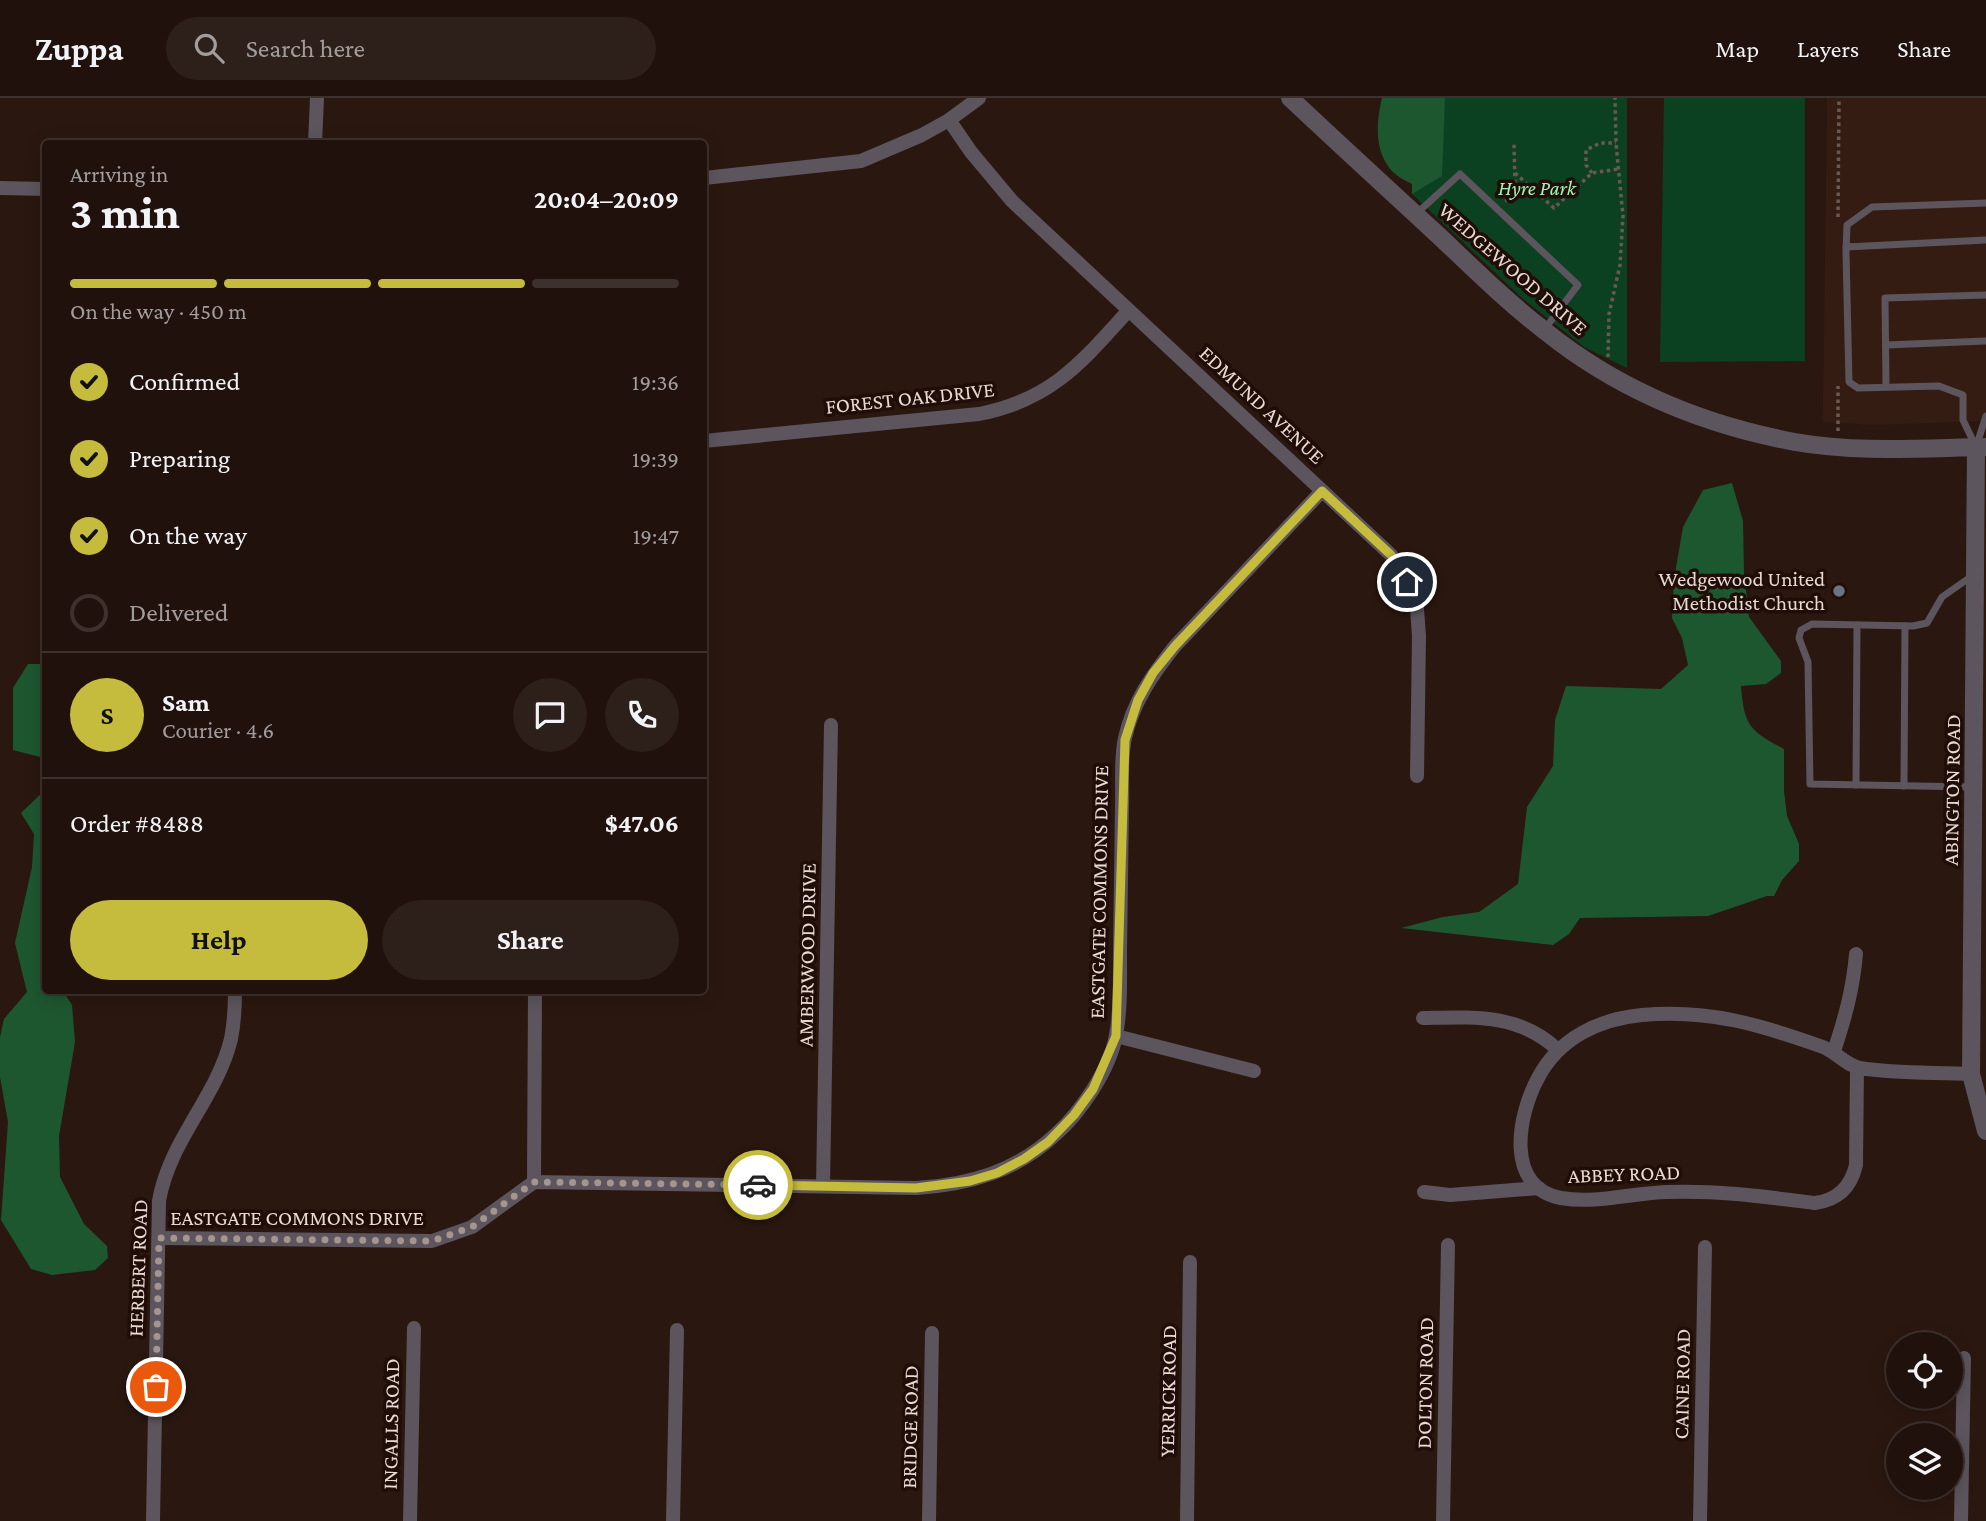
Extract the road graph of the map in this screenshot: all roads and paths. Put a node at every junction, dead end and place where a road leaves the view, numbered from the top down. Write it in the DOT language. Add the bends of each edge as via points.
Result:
graph roads {
  1 [pos="317,98"];
  2 [pos="979,98"];
  3 [pos="1290,98"];
  4 [pos="1615,98"];
  5 [pos="949,120"];
  6 [pos="315,140"];
  7 [pos="1514,143"];
  8 [pos="1616,143"];
  9 [pos="1618,169"];
  10 [pos="1515,173"];
  11 [pos="1592,173"];
  12 [pos="707,178"];
  13 [pos="0,188"];
  14 [pos="42,189"];
  15 [pos="1986,203"];
  16 [pos="1500,212"];
  17 [pos="1416,215"];
  18 [pos="1986,240"];
  19 [pos="1846,247"];
  20 [pos="1986,295"];
  21 [pos="1128,311"];
  22 [pos="1544,331"];
  23 [pos="1986,341"];
  24 [pos="1886,345"];
  25 [pos="1608,374"];
  26 [pos="1886,386"];
  27 [pos="1986,416"];
  28 [pos="707,440"];
  29 [pos="1981,447"];
  30 [pos="1322,491"];
  31 [pos="1975,574"];
  32 [pos="1981,603"];
  33 [pos="1857,625"];
  34 [pos="1905,626"];
  35 [pos="831,725"];
  36 [pos="1417,776"];
  37 [pos="1856,785"];
  38 [pos="1904,786"];
  39 [pos="1975,787"];
  40 [pos="1980,845"];
  41 [pos="1856,954"];
  42 [pos="235,994"];
  43 [pos="535,994"];
  44 [pos="1423,1018"];
  45 [pos="1116,1036"];
  46 [pos="1558,1050"];
  47 [pos="1834,1051"];
  48 [pos="1857,1068"];
  49 [pos="1254,1071"];
  50 [pos="1971,1074"];
  51 [pos="1986,1131"];
  52 [pos="534,1182"];
  53 [pos="823,1186"];
  54 [pos="1539,1188"];
  55 [pos="1424,1192"];
  56 [pos="159,1238"];
  57 [pos="1448,1245"];
  58 [pos="1705,1247"];
  59 [pos="1190,1262"];
  60 [pos="414,1328"];
  61 [pos="677,1330"];
  62 [pos="932,1333"];
  63 [pos="1964,1358"];
  64 [pos="153,1521"];
  65 [pos="410,1521"];
  66 [pos="673,1521"];
  67 [pos="929,1521"];
  68 [pos="1187,1521"];
  69 [pos="1443,1521"];
  70 [pos="1700,1521"];
  71 [pos="1961,1521"];
  1 -- 6 [label="street"];
  2 -- 5 [label="street"];
  3 -- 17 [label="street, WEDGEWOOD DRIVE"];
  4 -- 8 [label="path"];
  5 -- 12 [label="street" via="861,161"];
  5 -- 21 [label="street, EDMUND AVENUE" via="1012,201"];
  7 -- 10 [label="path"];
  8 -- 9 [label="path"];
  8 -- 11 [label="path" via="1600,143 1586,150 1586,165"];
  9 -- 11 [label="path"];
  9 -- 25 [label="path" via="1622,229 1609,314"];
  10 -- 11 [label="path" via="1554,208"];
  10 -- 16 [label="path"];
  13 -- 14 [label="street"];
  15 -- 19 [label="lane" via="1872,207 1847,225"];
  16 -- 17 [label="lane" via="1460,174"];
  16 -- 22 [label="lane" via="1578,285"];
  17 -- 22 [label="street, WEDGEWOOD DRIVE"];
  18 -- 19 [label="lane"];
  19 -- 26 [label="lane" via="1849,382 1858,388"];
  20 -- 24 [label="lane" via="1885,298"];
  21 -- 28 [label="street, FOREST OAK DRIVE" via="1060,381 1005,409"];
  21 -- 30 [label="street, EDMUND AVENUE"];
  22 -- 25 [label="street, WEDGEWOOD DRIVE"];
  23 -- 24 [label="lane"];
  24 -- 26 [label="lane"];
  25 -- 29 [label="street, WEDGEWOOD DRIVE" via="1690,414 1771,437 1865,449"];
  26 -- 29 [label="lane" via="1939,386 1963,395 1962,419"];
  27 -- 29 [label="lane"];
  29 -- 31 [label="street, ABINGTON ROAD"];
  30 -- 36 [label="street, EDMUND AVENUE" via="1391,555 1413,595 1419,636"];
  30 -- 45 [label="street, EASTGATE COMMONS DRIVE" via="1175,646 1153,673 1132,713 1123,753"];
  31 -- 32 [label="street, ABINGTON ROAD"];
  31 -- 34 [label="lane" via="1942,597 1927,623"];
  32 -- 39 [label="street, ABINGTON ROAD"];
  33 -- 34 [label="lane"];
  33 -- 37 [label="lane"];
  33 -- 37 [label="lane" via="1812,624 1801,630 1799,638 1808,662 1810,785"];
  34 -- 38 [label="lane"];
  35 -- 53 [label="street, AMBERWOOD DRIVE"];
  37 -- 38 [label="lane"];
  38 -- 39 [label="lane"];
  39 -- 40 [label="street, ABINGTON ROAD"];
  40 -- 50 [label="street, ABINGTON ROAD"];
  41 -- 47 [label="street" via="1847,1015"];
  42 -- 56 [label="street, HERBERT ROAD" via="231,1039 162,1186"];
  43 -- 52 [label="street"];
  44 -- 46 [label="street" via="1496,1019 1537,1033"];
  45 -- 49 [label="street"];
  45 -- 53 [label="street, EASTGATE COMMONS DRIVE" via="1093,1089 1074,1115 1048,1142 1015,1164 943,1186"];
  46 -- 47 [label="street, ABBEY ROAD" via="1601,1023 1683,1014 1764,1026"];
  46 -- 54 [label="street, ABBEY ROAD" via="1537,1080 1520,1134 1522,1161"];
  47 -- 48 [label="street, ABBEY ROAD"];
  48 -- 50 [label="street"];
  48 -- 54 [label="street, ABBEY ROAD" via="1856,1165 1853,1178 1829,1201 1668,1192 1574,1199"];
  50 -- 51 [label="street, ABINGTON ROAD"];
  52 -- 53 [label="street, EASTGATE COMMONS DRIVE"];
  52 -- 56 [label="street, EASTGATE COMMONS DRIVE" via="472,1227 432,1241"];
  54 -- 55 [label="street" via="1450,1195"];
  56 -- 64 [label="street, HERBERT ROAD"];
  57 -- 69 [label="street, DOLTON ROAD"];
  58 -- 70 [label="street, CAINE ROAD"];
  59 -- 68 [label="street, YERRICK ROAD"];
  60 -- 65 [label="street, INGALLS ROAD"];
  61 -- 66 [label="street"];
  62 -- 67 [label="street, BRIDGE ROAD"];
  63 -- 71 [label="street"];
}
